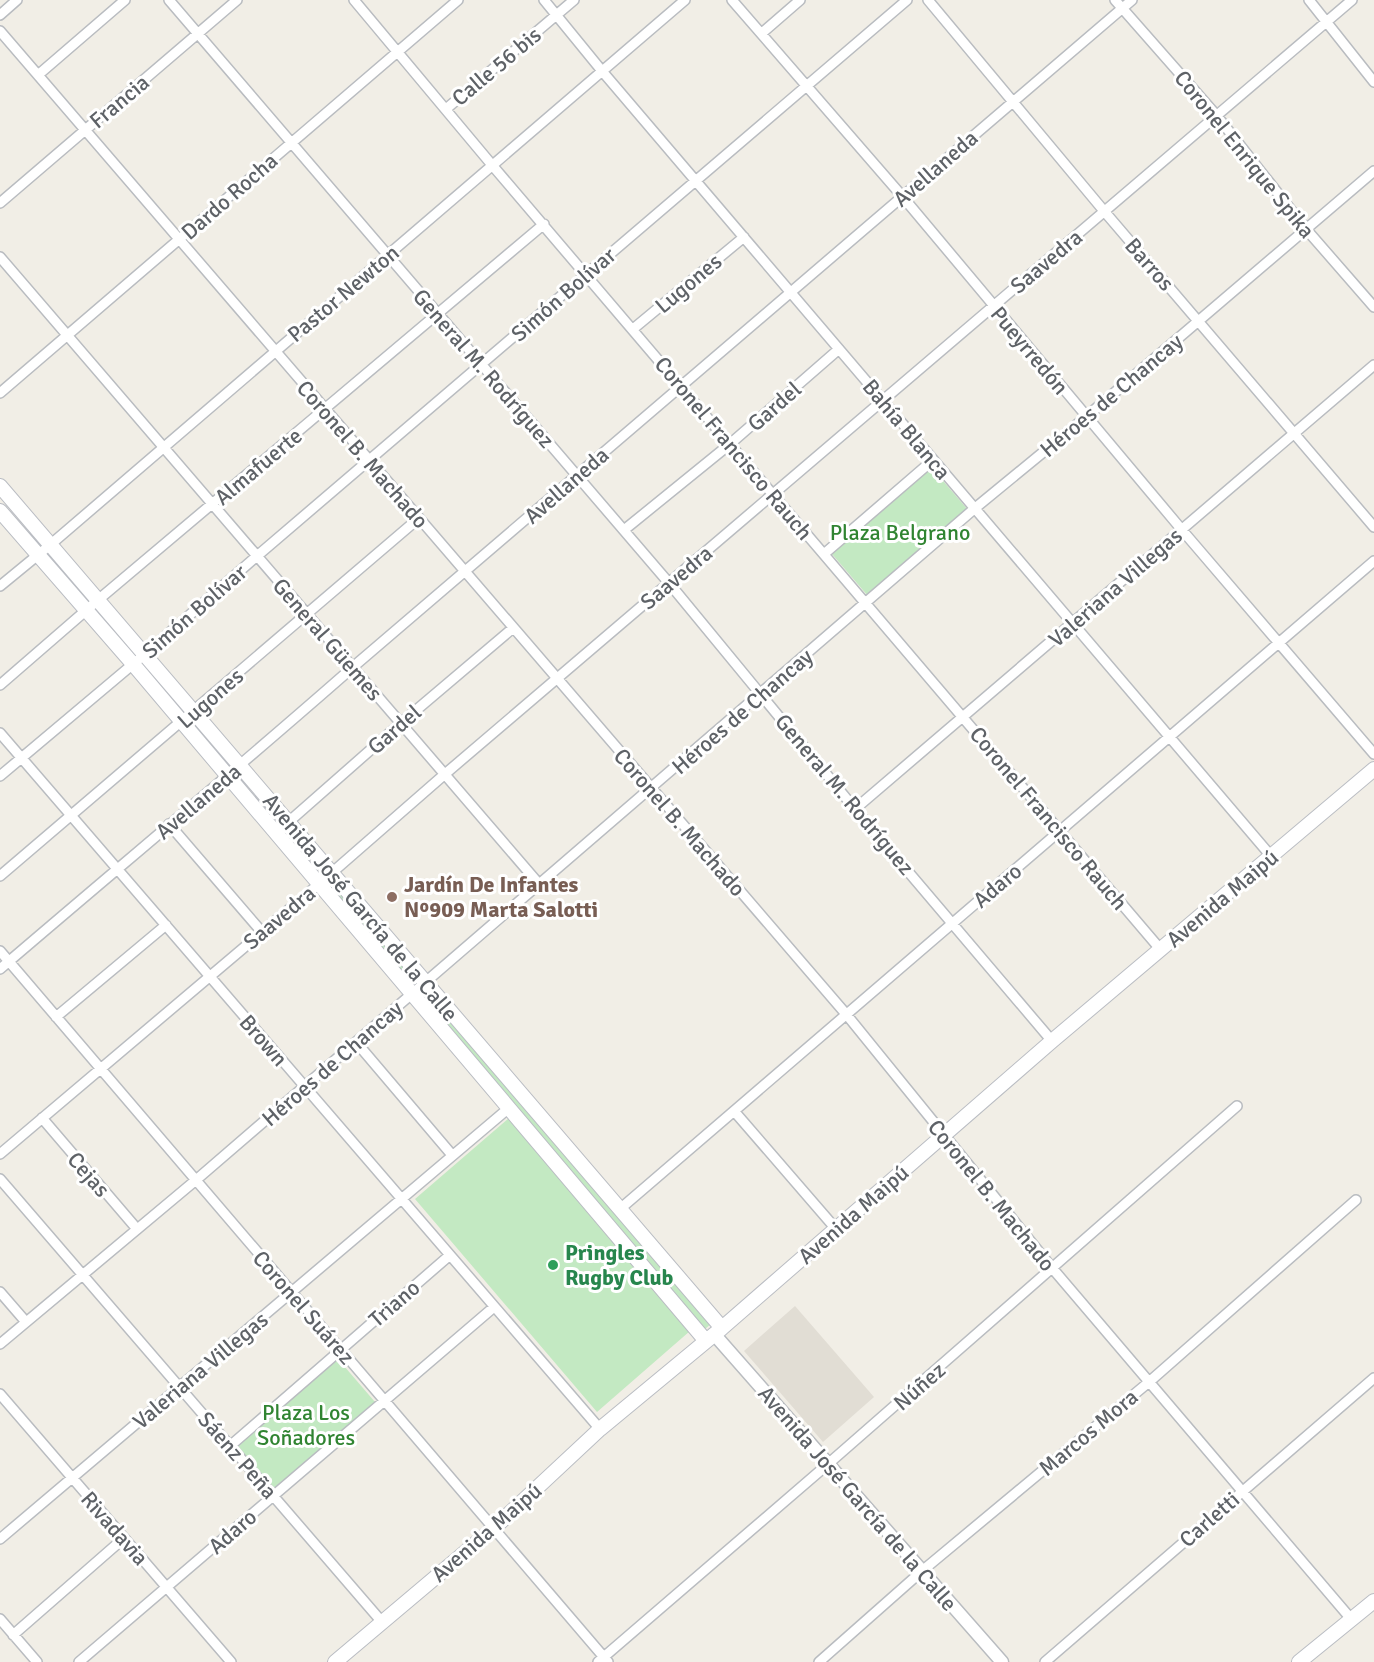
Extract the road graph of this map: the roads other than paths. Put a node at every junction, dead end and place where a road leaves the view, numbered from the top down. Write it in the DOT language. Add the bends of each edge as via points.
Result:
graph roads {
  1 [pos="17,0"];
  2 [pos="124,0"];
  3 [pos="169,0"];
  4 [pos="237,0"];
  5 [pos="354,0"];
  6 [pos="458,0"];
  7 [pos="544,0"];
  8 [pos="574,0"];
  9 [pos="686,0"];
  10 [pos="732,0"];
  11 [pos="800,0"];
  12 [pos="907,0"];
  13 [pos="928,0"];
  14 [pos="1115,0"];
  15 [pos="1132,0"];
  16 [pos="1309,0"];
  17 [pos="1352,0"];
  18 [pos="1122,9"];
  19 [pos="0,15"];
  20 [pos="556,15"];
  21 [pos="1326,22"];
  22 [pos="0,32"];
  23 [pos="762,33"];
  24 [pos="197,34"];
  25 [pos="398,51"];
  26 [pos="602,71"];
  27 [pos="38,75"];
  28 [pos="1374,81"];
  29 [pos="807,86"];
  30 [pos="1013,101"];
  31 [pos="446,109"];
  32 [pos="1217,116"];
  33 [pos="85,130"];
  34 [pos="291,143"];
  35 [pos="492,165"];
  36 [pos="1374,171"];
  37 [pos="696,181"];
  38 [pos="902,196"];
  39 [pos="0,203"];
  40 [pos="1104,211"];
  41 [pos="544,224"];
  42 [pos="1306,229"];
  43 [pos="744,237"];
  44 [pos="179,239"];
  45 [pos="387,255"];
  46 [pos="0,257"];
  47 [pos="586,275"];
  48 [pos="791,292"];
  49 [pos="993,306"];
  50 [pos="1374,308"];
  51 [pos="438,314"];
  52 [pos="1199,320"];
  53 [pos="633,329"];
  54 [pos="67,335"];
  55 [pos="839,349"];
  56 [pos="275,351"];
  57 [pos="482,364"];
  58 [pos="1374,365"];
  59 [pos="682,386"];
  60 [pos="0,393"];
  61 [pos="883,400"];
  62 [pos="325,409"];
  63 [pos="1086,417"];
  64 [pos="1294,432"];
  65 [pos="730,444"];
  66 [pos="163,447"];
  67 [pos="369,460"];
  68 [pos="933,460"];
  69 [pos="577,476"];
  70 [pos="0,486"];
  71 [pos="773,494"];
  72 [pos="212,504"];
  73 [pos="974,509"];
  74 [pos="0,511"];
  75 [pos="419,518"];
  76 [pos="1374,527"];
  77 [pos="624,530"];
  78 [pos="1182,530"];
  79 [pos="50,545"];
  80 [pos="824,554"];
  81 [pos="38,555"];
  82 [pos="257,556"];
  83 [pos="1374,561"];
  84 [pos="465,572"];
  85 [pos="669,583"];
  86 [pos="0,586"];
  87 [pos="98,600"];
  88 [pos="866,604"];
  89 [pos="87,610"];
  90 [pos="307,614"];
  91 [pos="1073,622"];
  92 [pos="513,628"];
  93 [pos="1280,643"];
  94 [pos="145,654"];
  95 [pos="133,664"];
  96 [pos="353,667"];
  97 [pos="557,678"];
  98 [pos="0,685"];
  99 [pos="762,694"];
  100 [pos="195,712"];
  101 [pos="963,717"];
  102 [pos="182,722"];
  103 [pos="401,723"];
  104 [pos="0,733"];
  105 [pos="1169,737"];
  106 [pos="1374,754"];
  107 [pos="21,757"];
  108 [pos="240,766"];
  109 [pos="1374,769"];
  110 [pos="445,774"];
  111 [pos="0,776"];
  112 [pos="228,776"];
  113 [pos="651,788"];
  114 [pos="855,809"];
  115 [pos="72,816"];
  116 [pos="290,822"];
  117 [pos="169,824"];
  118 [pos="1060,830"];
  119 [pos="276,833"];
  120 [pos="1271,856"];
  121 [pos="117,868"];
  122 [pos="331,873"];
  123 [pos="0,876"];
  124 [pos="319,884"];
  125 [pos="539,884"];
  126 [pos="952,922"];
  127 [pos="165,925"];
  128 [pos="261,931"];
  129 [pos="1161,950"];
  130 [pos="0,951"];
  131 [pos="8,961"];
  132 [pos="0,969"];
  133 [pos="209,976"];
  134 [pos="426,983"];
  135 [pos="413,993"];
  136 [pos="846,1014"];
  137 [pos="56,1017"];
  138 [pos="1052,1041"];
  139 [pos="356,1042"];
  140 [pos="100,1069"];
  141 [pos="304,1087"];
  142 [pos="1237,1106"];
  143 [pos="510,1107"];
  144 [pos="734,1111"];
  145 [pos="42,1118"];
  146 [pos="943,1136"];
  147 [pos="0,1154"];
  148 [pos="452,1155"];
  149 [pos="0,1179"];
  150 [pos="196,1180"];
  151 [pos="400,1198"];
  152 [pos="1356,1200"];
  153 [pos="620,1209"];
  154 [pos="137,1229"];
  155 [pos="836,1229"];
  156 [pos="450,1255"];
  157 [pos="1053,1269"];
  158 [pos="82,1274"];
  159 [pos="0,1292"];
  160 [pos="292,1293"];
  161 [pos="494,1307"];
  162 [pos="26,1322"];
  163 [pos="714,1334"];
  164 [pos="0,1344"];
  165 [pos="340,1349"];
  166 [pos="1374,1377"];
  167 [pos="1149,1382"];
  168 [pos="179,1387"];
  169 [pos="0,1394"];
  170 [pos="385,1401"];
  171 [pos="600,1429"];
  172 [pos="230,1446"];
  173 [pos="828,1464"];
  174 [pos="72,1478"];
  175 [pos="1243,1490"];
  176 [pos="273,1496"];
  177 [pos="494,1528"];
  178 [pos="124,1538"];
  179 [pos="0,1539"];
  180 [pos="922,1571"];
  181 [pos="166,1587"];
  182 [pos="1374,1601"];
  183 [pos="0,1619"];
  184 [pos="1352,1620"];
  185 [pos="382,1622"];
  186 [pos="14,1635"];
  187 [pos="603,1660"];
  188 [pos="37,1662"];
  189 [pos="79,1662"];
  190 [pos="231,1662"];
  191 [pos="335,1662"];
  192 [pos="819,1662"];
  193 [pos="1002,1662"];
  194 [pos="1045,1662"];
  195 [pos="1299,1662"];
  1 -- 19 [label="street"];
  2 -- 27 [label="street"];
  3 -- 24 [label="street, General M. Rodríguez"];
  4 -- 24 [label="street, Francia"];
  5 -- 25 [label="street, Coronel Francisco Rauch"];
  6 -- 25 [label="street, Dardo Rocha"];
  7 -- 20 [label="street, Bahía Blanca"];
  8 -- 20 [label="street, Calle 56 bis"];
  9 -- 26 [label="street, Pastor Newton"];
  10 -- 23 [label="street, Pueyrredón"];
  11 -- 23 [label="street"];
  12 -- 29 [label="street, Simón Bolívar"];
  13 -- 30 [label="street, Barros"];
  14 -- 18 [label="street, Coronel Enrique Spika"];
  15 -- 18 [label="street, Avellaneda"];
  16 -- 21 [label="street"];
  17 -- 21 [label="street, Saavedra"];
  18 -- 30 [label="street, Avellaneda"];
  18 -- 32 [label="street, Coronel Enrique Spika"];
  20 -- 26 [label="street, Bahía Blanca"];
  20 -- 31 [label="street, Calle 56 bis"];
  21 -- 28 [label="street"];
  21 -- 32 [label="street, Saavedra"];
  22 -- 27 [label="street, Coronel B. Machado"];
  23 -- 29 [label="street, Pueyrredón"];
  24 -- 33 [label="street, Francia"];
  24 -- 34 [label="street, General M. Rodríguez"];
  25 -- 31 [label="street, Coronel Francisco Rauch"];
  25 -- 34 [label="street, Dardo Rocha"];
  26 -- 35 [label="street, Pastor Newton"];
  26 -- 37 [label="street, Bahía Blanca"];
  27 -- 33 [label="street, Coronel B. Machado"];
  29 -- 37 [label="street, Simón Bolívar"];
  29 -- 38 [label="street, Pueyrredón"];
  30 -- 38 [label="street, Avellaneda"];
  30 -- 40 [label="street, Barros"];
  31 -- 35 [label="street, Coronel Francisco Rauch"];
  32 -- 40 [label="street, Saavedra"];
  32 -- 42 [label="street, Coronel Enrique Spika"];
  33 -- 39 [label="street, Francia"];
  33 -- 44 [label="street, Coronel B. Machado"];
  34 -- 44 [label="street, Dardo Rocha"];
  34 -- 45 [label="street, General M. Rodríguez"];
  35 -- 41 [label="street, Coronel Francisco Rauch"];
  35 -- 45 [label="street, Pastor Newton"];
  36 -- 42 [label="street, Héroes de Chancay"];
  37 -- 43 [label="street, Bahía Blanca"];
  37 -- 47 [label="street, Simón Bolívar"];
  38 -- 48 [label="street, Avellaneda"];
  38 -- 49 [label="street, Pueyrredón"];
  40 -- 49 [label="street, Saavedra"];
  40 -- 52 [label="street, Barros"];
  41 -- 47 [label="street, Coronel Francisco Rauch"];
  41 -- 51 [label="street, Almafuerte"];
  42 -- 50 [label="street, Coronel Enrique Spika"];
  42 -- 52 [label="street, Héroes de Chancay"];
  43 -- 48 [label="street, Bahía Blanca"];
  43 -- 53 [label="street, Lugones"];
  44 -- 54 [label="street, Dardo Rocha"];
  44 -- 56 [label="street, Coronel B. Machado"];
  45 -- 51 [label="street, General M. Rodríguez"];
  45 -- 56 [label="street, Pastor Newton"];
  46 -- 54 [label="street, General Güemes"];
  47 -- 53 [label="street, Coronel Francisco Rauch"];
  47 -- 57 [label="street, Simón Bolívar"];
  48 -- 55 [label="street, Bahía Blanca"];
  48 -- 59 [label="street, Avellaneda"];
  49 -- 61 [label="street, Saavedra"];
  49 -- 63 [label="street, Pueyrredón"];
  51 -- 57 [label="street, General M. Rodríguez"];
  51 -- 62 [label="street, Almafuerte"];
  52 -- 63 [label="street, Héroes de Chancay"];
  52 -- 64 [label="street, Barros"];
  53 -- 59 [label="street, Coronel Francisco Rauch"];
  54 -- 60 [label="street, Dardo Rocha"];
  54 -- 66 [label="street, General Güemes"];
  55 -- 61 [label="street, Bahía Blanca"];
  55 -- 65 [label="street, Gardel"];
  56 -- 62 [label="street, Coronel B. Machado"];
  56 -- 66 [label="street, Pastor Newton"];
  57 -- 67 [label="street, Simón Bolívar"];
  57 -- 69 [label="street, General M. Rodríguez"];
  58 -- 64 [label="street, Valeriana Villegas"];
  59 -- 65 [label="street, Coronel Francisco Rauch"];
  59 -- 69 [label="street, Avellaneda"];
  61 -- 68 [label="street, Bahía Blanca"];
  61 -- 71 [label="street, Saavedra"];
  62 -- 67 [label="street, Coronel B. Machado"];
  62 -- 72 [label="street, Almafuerte"];
  63 -- 73 [label="street, Héroes de Chancay"];
  63 -- 78 [label="street, Pueyrredón"];
  64 -- 76 [label="street, Barros"];
  64 -- 78 [label="street, Valeriana Villegas"];
  65 -- 71 [label="street, Coronel Francisco Rauch"];
  65 -- 77 [label="street, Gardel"];
  66 -- 72 [label="street, General Güemes"];
  66 -- 79 [label="street, Pastor Newton"];
  67 -- 75 [label="street, Coronel B. Machado"];
  67 -- 82 [label="street, Simón Bolívar"];
  68 -- 73 [label="street, Bahía Blanca"];
  68 -- 80 [label="street"];
  69 -- 77 [label="street, General M. Rodríguez"];
  69 -- 84 [label="street, Avellaneda"];
  70 -- 79 [label="main road, Avenida José García de la Calle"];
  71 -- 80 [label="street, Coronel Francisco Rauch"];
  71 -- 85 [label="street, Saavedra"];
  72 -- 82 [label="street, General Güemes"];
  72 -- 87 [label="street, Almafuerte"];
  73 -- 88 [label="street, Héroes de Chancay"];
  73 -- 91 [label="street, Bahía Blanca"];
  74 -- 81 [label="main road, Avenida José García de la Calle"];
  75 -- 84 [label="street, Coronel B. Machado"];
  75 -- 90 [label="street, Lugones"];
  77 -- 85 [label="street, General M. Rodríguez"];
  78 -- 91 [label="street, Valeriana Villegas"];
  78 -- 93 [label="street, Pueyrredón"];
  79 -- 81 [label="street, Pastor Newton"];
  79 -- 87 [label="main road, Avenida José García de la Calle"];
  80 -- 88 [label="street, Coronel Francisco Rauch"];
  81 -- 86 [label="street, Pastor Newton"];
  81 -- 89 [label="main road, Avenida José García de la Calle"];
  82 -- 90 [label="street, General Güemes"];
  82 -- 94 [label="street, Simón Bolívar"];
  83 -- 93 [label="street, Adaro"];
  84 -- 92 [label="street, Coronel B. Machado"];
  84 -- 96 [label="street, Avellaneda"];
  85 -- 97 [label="street, Saavedra"];
  85 -- 99 [label="street, General M. Rodríguez"];
  87 -- 89 [label="street, Almafuerte"];
  87 -- 94 [label="main road, Avenida José García de la Calle"];
  88 -- 99 [label="street, Héroes de Chancay"];
  88 -- 101 [label="street, Coronel Francisco Rauch"];
  89 -- 95 [label="main road, Avenida José García de la Calle"];
  89 -- 98 [label="street, Almafuerte"];
  90 -- 96 [label="street, General Güemes"];
  90 -- 100 [label="street, Lugones"];
  91 -- 101 [label="street, Valeriana Villegas"];
  91 -- 105 [label="street, Bahía Blanca"];
  92 -- 97 [label="street, Coronel B. Machado"];
  92 -- 103 [label="street, Gardel"];
  93 -- 105 [label="street, Adaro"];
  93 -- 106 [label="street, Pueyrredón"];
  94 -- 95 [label="street, Simón Bolívar"];
  94 -- 100 [label="main road, Avenida José García de la Calle"];
  95 -- 102 [label="main road, Avenida José García de la Calle"];
  95 -- 107 [label="street, Simón Bolívar"];
  96 -- 103 [label="street, General Güemes"];
  96 -- 108 [label="street, Avellaneda"];
  97 -- 110 [label="street, Saavedra"];
  97 -- 113 [label="street, Coronel B. Machado"];
  99 -- 113 [label="street, Héroes de Chancay"];
  99 -- 114 [label="street, General M. Rodríguez"];
  100 -- 102 [label="street, Lugones"];
  100 -- 108 [label="main road, Avenida José García de la Calle"];
  101 -- 114 [label="street, Valeriana Villegas"];
  101 -- 118 [label="street, Coronel Francisco Rauch"];
  102 -- 112 [label="main road, Avenida José García de la Calle"];
  102 -- 115 [label="street, Lugones"];
  103 -- 110 [label="street, General Güemes"];
  103 -- 116 [label="street, Gardel"];
  104 -- 107 [label="street, Brown"];
  105 -- 118 [label="street, Adaro"];
  105 -- 120 [label="street, Bahía Blanca"];
  107 -- 111 [label="street, Simón Bolívar"];
  107 -- 115 [label="street, Brown"];
  108 -- 112 [label="street, Avellaneda"];
  108 -- 116 [label="main road, Avenida José García de la Calle"];
  109 -- 120 [label="main road, Avenida Maipú"];
  110 -- 122 [label="street, Saavedra"];
  110 -- 125 [label="street, General Güemes"];
  112 -- 117 [label="street, Avellaneda"];
  112 -- 119 [label="main road, Avenida José García de la Calle"];
  113 -- 125 [label="street, Héroes de Chancay"];
  113 -- 136 [label="street, Coronel B. Machado"];
  114 -- 126 [label="street, General M. Rodríguez"];
  115 -- 121 [label="street, Brown"];
  115 -- 123 [label="street, Lugones"];
  116 -- 119 [label="street, Gardel"];
  116 -- 122 [label="main road, Avenida José García de la Calle"];
  117 -- 121 [label="street, Avellaneda"];
  117 -- 128 [label="street"];
  118 -- 126 [label="street, Adaro"];
  118 -- 129 [label="street, Coronel Francisco Rauch"];
  119 -- 124 [label="main road, Avenida José García de la Calle"];
  120 -- 129 [label="main road, Avenida Maipú"];
  121 -- 127 [label="street, Brown"];
  121 -- 131 [label="street, Avellaneda"];
  122 -- 124 [label="street, Saavedra"];
  122 -- 134 [label="main road, Avenida José García de la Calle"];
  124 -- 128 [label="street, Saavedra"];
  124 -- 135 [label="main road, Avenida José García de la Calle"];
  125 -- 134 [label="street, Héroes de Chancay"];
  126 -- 136 [label="street, Adaro"];
  126 -- 138 [label="street, General M. Rodríguez"];
  127 -- 133 [label="street, Brown"];
  127 -- 137 [label="street"];
  128 -- 133 [label="street, Saavedra"];
  129 -- 138 [label="main road, Avenida Maipú"];
  130 -- 131 [label="street, Coronel Suárez"];
  131 -- 132 [label="street, Avellaneda"];
  131 -- 137 [label="street, Coronel Suárez"];
  133 -- 140 [label="street, Saavedra"];
  133 -- 141 [label="street, Brown"];
  134 -- 135 [label="street, Héroes de Chancay"];
  134 -- 153 [label="main road, Avenida José García de la Calle"];
  135 -- 139 [label="street, Héroes de Chancay"];
  135 -- 143 [label="main road, Avenida José García de la Calle"];
  136 -- 144 [label="street, Adaro"];
  136 -- 146 [label="street, Coronel B. Machado"];
  137 -- 140 [label="street, Coronel Suárez"];
  138 -- 146 [label="main road, Avenida Maipú"];
  139 -- 141 [label="street, Héroes de Chancay"];
  139 -- 148 [label="street"];
  140 -- 145 [label="street, Saavedra"];
  140 -- 150 [label="street, Coronel Suárez"];
  141 -- 150 [label="street, Héroes de Chancay"];
  141 -- 151 [label="street, Brown"];
  142 -- 157 [label="street, Núñez"];
  143 -- 148 [label="street, Valeriana Villegas"];
  143 -- 163 [label="main road, Avenida José García de la Calle"];
  144 -- 153 [label="street, Adaro"];
  144 -- 155 [label="street"];
  145 -- 147 [label="street, Saavedra"];
  145 -- 154 [label="street, Cejas"];
  146 -- 155 [label="main road, Avenida Maipú"];
  146 -- 157 [label="street, Coronel B. Machado"];
  148 -- 151 [label="street, Valeriana Villegas"];
  149 -- 158 [label="street, Sáenz Peña"];
  150 -- 154 [label="street, Héroes de Chancay"];
  150 -- 160 [label="street, Coronel Suárez"];
  151 -- 156 [label="street, Brown"];
  151 -- 160 [label="street, Valeriana Villegas"];
  152 -- 167 [label="street, Marcos Mora"];
  153 -- 163 [label="main road, Avenida José García de la Calle"];
  154 -- 158 [label="street, Héroes de Chancay"];
  155 -- 163 [label="main road, Avenida Maipú"];
  156 -- 161 [label="street, Brown"];
  156 -- 165 [label="street, Triano"];
  157 -- 167 [label="street, Coronel B. Machado"];
  157 -- 173 [label="street, Núñez"];
  158 -- 162 [label="street, Héroes de Chancay"];
  158 -- 168 [label="street, Sáenz Peña"];
  159 -- 162 [label="street"];
  160 -- 165 [label="street, Coronel Suárez"];
  160 -- 168 [label="street, Valeriana Villegas"];
  161 -- 170 [label="street, Adaro"];
  161 -- 171 [label="street, Brown"];
  162 -- 164 [label="street, Héroes de Chancay"];
  163 -- 171 [label="main road, Avenida Maipú"];
  163 -- 173 [label="street, Avenida José García de la Calle"];
  165 -- 170 [label="street, Coronel Suárez"];
  165 -- 172 [label="street, Triano"];
  166 -- 175 [label="street, Carletti"];
  167 -- 175 [label="street, Coronel B. Machado"];
  167 -- 180 [label="street, Marcos Mora"];
  168 -- 172 [label="street, Sáenz Peña"];
  168 -- 174 [label="street, Valeriana Villegas"];
  169 -- 174 [label="street, Rivadavia"];
  170 -- 176 [label="street, Adaro"];
  170 -- 177 [label="street, Coronel Suárez"];
  171 -- 177 [label="main road, Avenida Maipú"];
  172 -- 176 [label="street, Sáenz Peña"];
  173 -- 180 [label="street, Avenida José García de la Calle"];
  173 -- 187 [label="street, Núñez"];
  174 -- 178 [label="street, Rivadavia"];
  174 -- 179 [label="street, Valeriana Villegas"];
  175 -- 184 [label="street, Coronel B. Machado"];
  175 -- 194 [label="street, Carletti"];
  176 -- 181 [label="street, Adaro"];
  176 -- 185 [label="street, Sáenz Peña"];
  177 -- 185 [label="main road, Avenida Maipú"];
  177 -- 187 [label="street, Coronel Suárez"];
  178 -- 181 [label="street, Rivadavia"];
  178 -- 186 [label="street"];
  180 -- 192 [label="street, Marcos Mora"];
  180 -- 193 [label="street, Avenida José García de la Calle"];
  181 -- 189 [label="street, Adaro"];
  181 -- 190 [label="street, Rivadavia"];
  182 -- 184 [label="main road"];
  183 -- 186 [label="street"];
  184 -- 195 [label="main road"];
  185 -- 191 [label="main road, Avenida Maipú"];
  186 -- 188 [label="street"];
}
